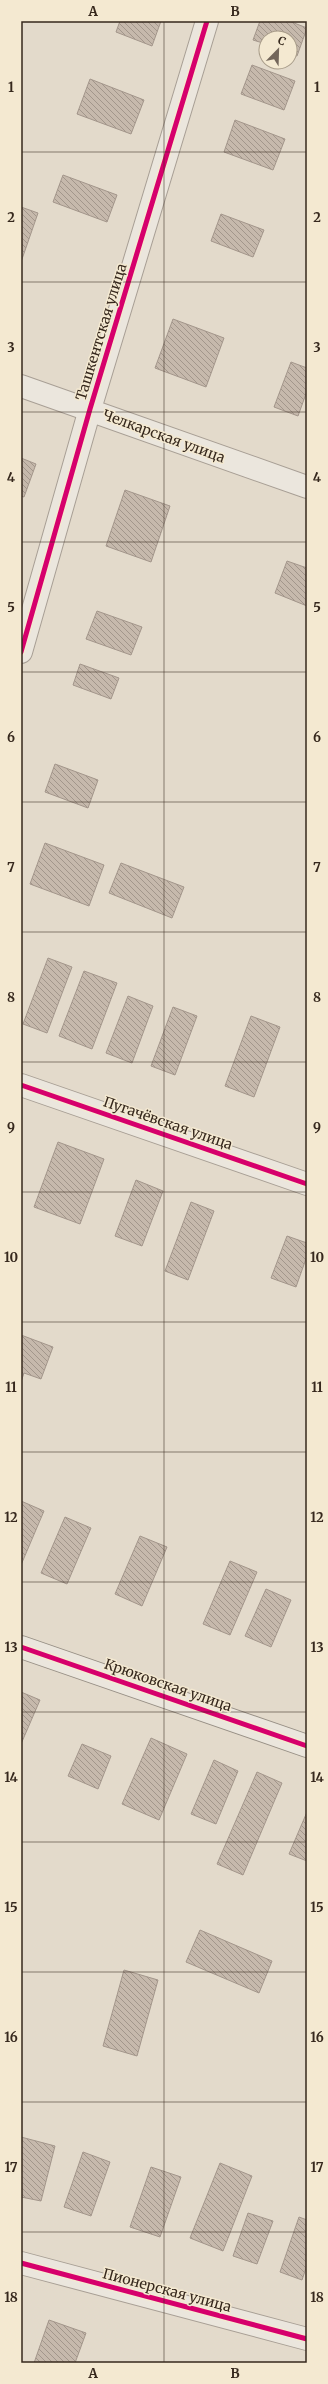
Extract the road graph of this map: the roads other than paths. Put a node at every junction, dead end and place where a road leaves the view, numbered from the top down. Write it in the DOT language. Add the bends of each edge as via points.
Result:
graph roads {
  1 [pos="207,21"];
  2 [pos="21,386"];
  3 [pos="90,409"];
  4 [pos="307,487"];
  5 [pos="21,652"];
  6 [pos="21,1085"];
  7 [pos="307,1184"];
  8 [pos="21,1647"];
  9 [pos="307,1746"];
  10 [pos="21,2264"];
  11 [pos="307,2339"];
  1 -- 3 [label="street, Ташкентская улица"];
  2 -- 3 [label="street, Челкарская улица"];
  3 -- 4 [label="street, Челкарская улица"];
  3 -- 5 [label="street, Ташкентская улица"];
  6 -- 7 [label="street, Пугачёвская улица"];
  8 -- 9 [label="street, Крюковская улица"];
  10 -- 11 [label="street, Пионерская улица"];
}
